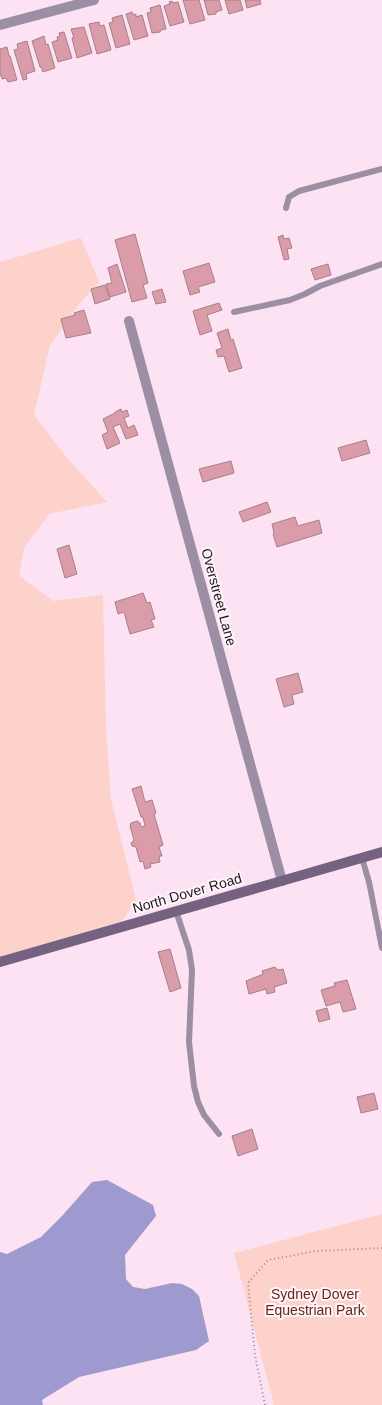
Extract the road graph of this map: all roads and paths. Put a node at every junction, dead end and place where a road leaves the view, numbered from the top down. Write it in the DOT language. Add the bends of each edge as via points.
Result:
graph roads {
  1 [pos="94,0"];
  2 [pos="0,25"];
  3 [pos="382,169"];
  4 [pos="286,208"];
  5 [pos="382,264"];
  6 [pos="234,312"];
  7 [pos="129,321"];
  8 [pos="382,852"];
  9 [pos="362,858"];
  10 [pos="282,881"];
  11 [pos="176,911"];
  12 [pos="382,948"];
  13 [pos="0,962"];
  14 [pos="219,1134"];
  15 [pos="382,1248"];
  16 [pos="264,1405"];
  1 -- 2 [label="street"];
  3 -- 4 [label="lane" via="299,191 289,198"];
  5 -- 6 [label="lane" via="320,286 290,300"];
  7 -- 10 [label="street, Overstreet Lane"];
  8 -- 9 [label="street, North Dover Road"];
  9 -- 10 [label="street, North Dover Road"];
  9 -- 12 [label="lane"];
  10 -- 11 [label="street, North Dover Road"];
  11 -- 13 [label="street, North Dover Road"];
  11 -- 14 [label="lane" via="192,970 190,1042 194,1086 204,1115"];
  15 -- 16 [label="path" via="316,1252 268,1260 248,1283 255,1355"];
}
